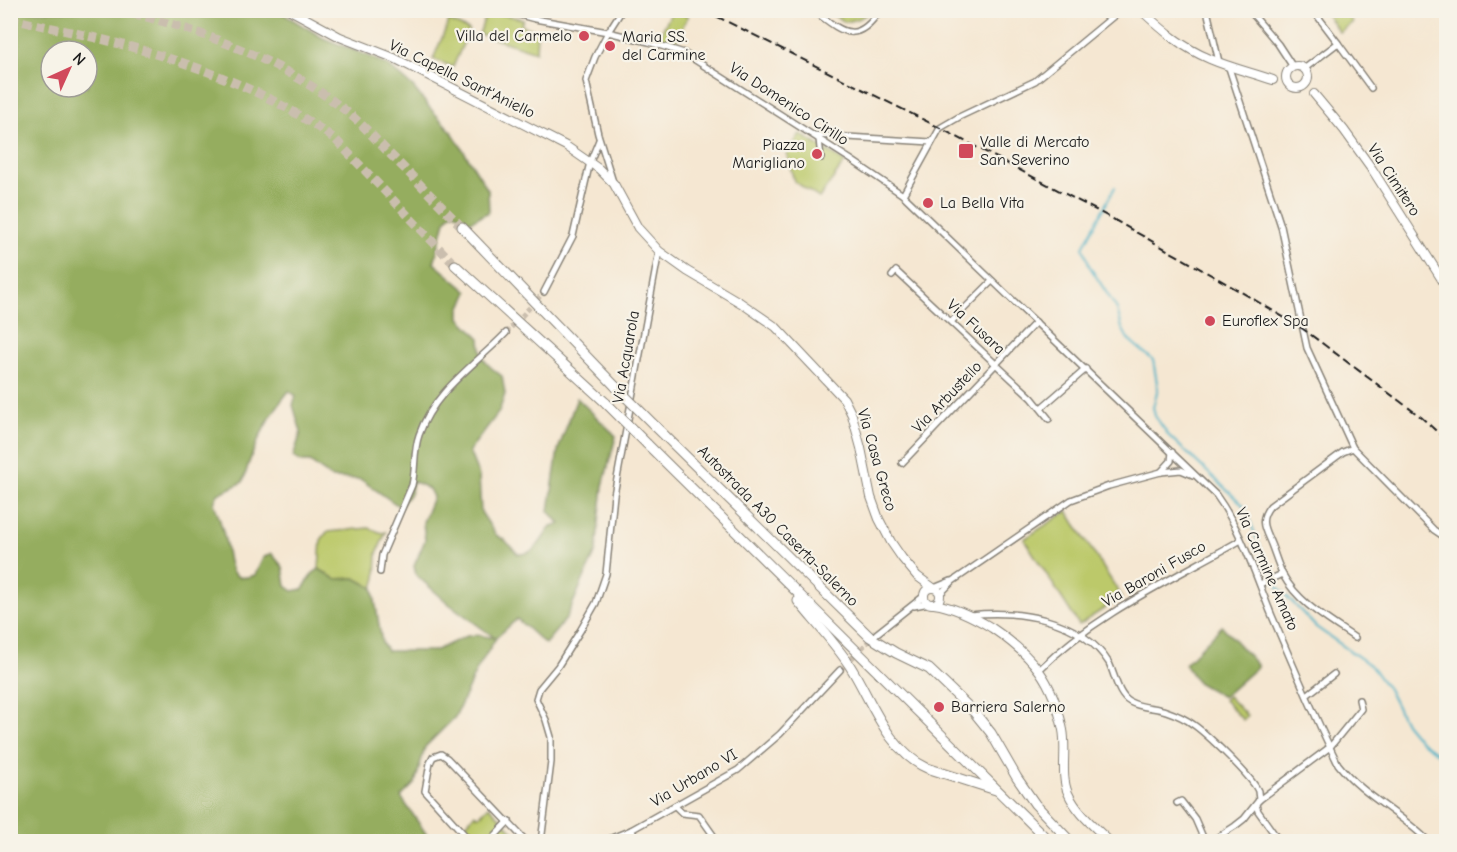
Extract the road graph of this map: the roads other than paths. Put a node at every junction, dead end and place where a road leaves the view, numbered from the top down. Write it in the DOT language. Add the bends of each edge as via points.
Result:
graph roads {
  1 [pos="290,10"];
  2 [pos="501,10"];
  3 [pos="622,10"];
  4 [pos="813,10"];
  5 [pos="880,10"];
  6 [pos="1121,10"];
  7 [pos="1141,10"];
  8 [pos="1207,10"];
  9 [pos="1249,10"];
  10 [pos="1313,10"];
  11 [pos="608,32"];
  12 [pos="1338,43"];
  13 [pos="1219,62"];
  14 [pos="1228,65"];
  15 [pos="1293,67"];
  16 [pos="1304,69"];
  17 [pos="1287,74"];
  18 [pos="1273,80"];
  19 [pos="1307,81"];
  20 [pos="1290,86"];
  21 [pos="1301,88"];
  22 [pos="1371,88"];
  23 [pos="1314,94"];
  24 [pos="812,135"];
  25 [pos="819,139"];
  26 [pos="599,140"];
  27 [pos="931,142"];
  28 [pos="821,158"];
  29 [pos="590,162"];
  30 [pos="614,184"];
  31 [pos="903,195"];
  32 [pos="462,227"];
  33 [pos="658,251"];
  34 [pos="455,265"];
  35 [pos="892,276"];
  36 [pos="992,280"];
  37 [pos="1446,286"];
  38 [pos="544,292"];
  39 [pos="951,322"];
  40 [pos="1036,322"];
  41 [pos="506,333"];
  42 [pos="996,364"];
  43 [pos="1086,369"];
  44 [pos="1041,408"];
  45 [pos="1049,419"];
  46 [pos="1353,448"];
  47 [pos="1172,452"];
  48 [pos="1171,461"];
  49 [pos="1182,461"];
  50 [pos="902,463"];
  51 [pos="1181,470"];
  52 [pos="1161,472"];
  53 [pos="1198,477"];
  54 [pos="1446,538"];
  55 [pos="1241,540"];
  56 [pos="761,557"];
  57 [pos="380,572"];
  58 [pos="1281,575"];
  59 [pos="917,576"];
  60 [pos="1260,584"];
  61 [pos="937,591"];
  62 [pos="927,599"];
  63 [pos="945,605"];
  64 [pos="970,615"];
  65 [pos="876,634"];
  66 [pos="1081,634"];
  67 [pos="1355,638"];
  68 [pos="840,670"];
  69 [pos="1039,670"];
  70 [pos="1334,674"];
  71 [pos="1307,695"];
  72 [pos="1359,700"];
  73 [pos="1330,747"];
  74 [pos="999,791"];
  75 [pos="1258,802"];
  76 [pos="1177,803"];
  77 [pos="675,806"];
  78 [pos="509,821"];
  79 [pos="632,830"];
  80 [pos="471,842"];
  81 [pos="489,842"];
  82 [pos="527,842"];
  83 [pos="541,842"];
  84 [pos="602,842"];
  85 [pos="639,842"];
  86 [pos="718,842"];
  87 [pos="1050,842"];
  88 [pos="1071,842"];
  89 [pos="1110,842"];
  90 [pos="1206,842"];
  91 [pos="1210,842"];
  92 [pos="1280,842"];
  93 [pos="1429,842"];
  1 -- 29 [label="main road, Via Capella Sant'Aniello" via="340,37 394,58"];
  2 -- 11 [label="street, Via Domenico Cirillo"];
  3 -- 11 [label="street"];
  4 -- 5 [label="street" via="841,32 864,29"];
  6 -- 27 [label="street" via="1035,81 950,121"];
  7 -- 13 [label="main road, Via Cimitero" via="1187,48"];
  8 -- 13 [label="street"];
  9 -- 15 [label="street"];
  10 -- 12 [label="street"];
  11 -- 24 [label="street, Via Domenico Cirillo" via="684,53"];
  11 -- 26 [label="street" via="586,81"];
  12 -- 16 [label="street"];
  12 -- 22 [label="street"];
  13 -- 14 [label="main road, Via Cimitero"];
  14 -- 18 [label="main road, Via Cimitero"];
  14 -- 46 [label="street" via="1281,226 1307,348"];
  15 -- 16 [label="main road"];
  15 -- 17 [label="main road"];
  16 -- 19 [label="main road, Via Cimitero"];
  17 -- 18 [label="main road"];
  17 -- 20 [label="main road"];
  18 -- 20 [label="main road, Via Cimitero"];
  19 -- 21 [label="main road"];
  19 -- 23 [label="main road, Via Cimitero"];
  20 -- 21 [label="main road, Via Cimitero"];
  21 -- 23 [label="main road, Via Cimitero"];
  23 -- 37 [label="main road, Via Cimitero" via="1372,169"];
  24 -- 25 [label="street, Via Domenico Cirillo"];
  24 -- 27 [label="street"];
  25 -- 28 [label="street"];
  25 -- 31 [label="street, Via Domenico Cirillo"];
  26 -- 29 [label="street"];
  26 -- 30 [label="street"];
  27 -- 31 [label="street"];
  29 -- 30 [label="main road, Via Capella Sant'Aniello"];
  29 -- 38 [label="street" via="573,236"];
  30 -- 33 [label="main road" via="638,228"];
  31 -- 36 [label="street, Via Domenico Cirillo"];
  32 -- 88 [label="highway, Autostrada A30 Caserta-Salerno, bridge" via="616,387 870,637 929,669 955,692 991,733 1035,804"];
  33 -- 59 [label="main road, Via Casa Greco" via="776,327 844,399 852,415 879,519"];
  33 -- 83 [label="street, Via Acquarola" via="614,495 606,574 580,632 536,699 551,737"];
  34 -- 56 [label="highway, Autostrada A30 Caserta-Salerno, bridge" via="606,403"];
  35 -- 39 [label="street, Via Fusara" via="896,271"];
  36 -- 39 [label="street"];
  36 -- 40 [label="street, Via Carmine Amato"];
  39 -- 42 [label="street, Via Fusara"];
  40 -- 42 [label="street, Via Arbustello"];
  40 -- 43 [label="street, Via Carmine Amato"];
  41 -- 57 [label="street" via="430,410 419,435 412,485 382,555"];
  42 -- 44 [label="street, Via Fusara"];
  42 -- 50 [label="street, Via Arbustello"];
  43 -- 44 [label="street"];
  43 -- 47 [label="street, Via Carmine Amato"];
  44 -- 45 [label="street, Via Fusara"];
  46 -- 54 [label="street"];
  46 -- 58 [label="street" via="1270,506 1263,515"];
  47 -- 48 [label="street"];
  47 -- 49 [label="street, Via Carmine Amato"];
  48 -- 49 [label="street"];
  48 -- 52 [label="street"];
  49 -- 51 [label="street"];
  49 -- 53 [label="street, Via Carmine Amato"];
  51 -- 52 [label="street"];
  51 -- 53 [label="street"];
  52 -- 61 [label="street" via="1071,500"];
  53 -- 55 [label="street, Via Carmine Amato" via="1227,510"];
  55 -- 60 [label="street, Via Carmine Amato"];
  55 -- 66 [label="street, Via Baroni Fusco" via="1143,593"];
  56 -- 74 [label="highway, Autostrada A30 Caserta-Salerno"];
  56 -- 74 [label="highway" via="849,664 902,750 927,768"];
  58 -- 60 [label="street"];
  58 -- 67 [label="street" via="1308,604"];
  59 -- 61 [label="main road"];
  59 -- 62 [label="main road"];
  60 -- 71 [label="street, Via Carmine Amato"];
  61 -- 62 [label="main road" via="927,589"];
  61 -- 62 [label="main road" via="938,601"];
  61 -- 63 [label="main road"];
  62 -- 63 [label="main road"];
  62 -- 65 [label="street"];
  63 -- 64 [label="main road"];
  64 -- 66 [label="street" via="1015,614"];
  64 -- 69 [label="main road" via="1014,643"];
  66 -- 69 [label="street, Via Baroni Fusco"];
  66 -- 75 [label="street" via="1104,656 1128,702 1164,710 1192,724 1249,779 1258,791"];
  68 -- 77 [label="street, Via Urbano VI" via="752,759"];
  69 -- 89 [label="main road" via="1056,702 1061,722 1067,791 1080,812"];
  70 -- 71 [label="street"];
  71 -- 73 [label="street, Via Carmine Amato"];
  72 -- 73 [label="street" via="1361,709"];
  73 -- 75 [label="street"];
  73 -- 93 [label="street, Via Carmine Amato" via="1338,764 1354,781"];
  74 -- 87 [label="highway, Autostrada A30 Caserta-Salerno"];
  75 -- 91 [label="street" via="1235,826"];
  75 -- 92 [label="street" via="1258,811"];
  76 -- 90 [label="street" via="1181,801 1187,807"];
  77 -- 79 [label="street, Via Urbano VI"];
  77 -- 86 [label="street" via="682,813 699,815"];
  78 -- 80 [label="street" via="447,758 441,754 433,757 425,791"];
  78 -- 81 [label="street"];
  78 -- 82 [label="street"];
  79 -- 84 [label="street, Via Urbano VI"];
  79 -- 85 [label="street"];
}
